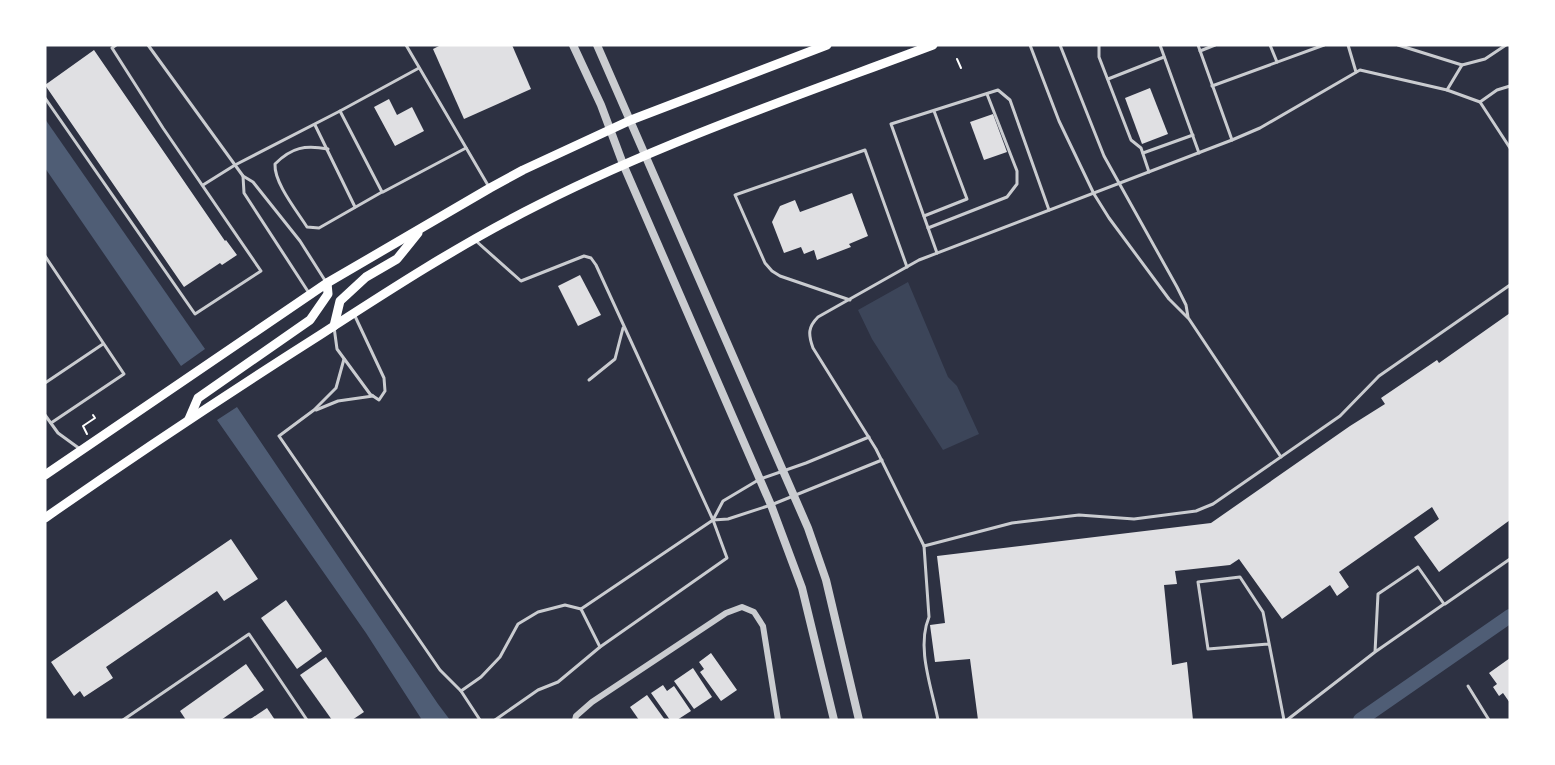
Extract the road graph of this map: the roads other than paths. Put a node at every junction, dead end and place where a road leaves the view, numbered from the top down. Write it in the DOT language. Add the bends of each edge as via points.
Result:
graph roads {
  1 [pos="116,45"];
  2 [pos="148,45"];
  3 [pos="406,45"];
  4 [pos="573,45"];
  5 [pos="597,45"];
  6 [pos="828,45"];
  7 [pos="933,45"];
  8 [pos="1030,45"];
  9 [pos="1060,45"];
  10 [pos="1099,45"];
  11 [pos="1160,45"];
  12 [pos="1198,45"];
  13 [pos="1215,45"];
  14 [pos="1270,45"];
  15 [pos="1324,45"];
  16 [pos="1348,45"];
  17 [pos="1398,45"];
  18 [pos="1506,45"];
  19 [pos="1200,51"];
  20 [pos="1164,57"];
  21 [pos="1277,62"];
  22 [pos="1461,65"];
  23 [pos="419,68"];
  24 [pos="1356,72"];
  25 [pos="1108,79"];
  26 [pos="1212,86"];
  27 [pos="1510,86"];
  28 [pos="1448,90"];
  29 [pos="987,94"];
  30 [pos="45,98"];
  31 [pos="1480,102"];
  32 [pos="934,110"];
  33 [pos="340,111"];
  34 [pos="631,120"];
  35 [pos="315,124"];
  36 [pos="610,129"];
  37 [pos="1193,135"];
  38 [pos="1232,140"];
  39 [pos="466,148"];
  40 [pos="1510,148"];
  41 [pos="328,149"];
  42 [pos="1143,153"];
  43 [pos="1199,153"];
  44 [pos="646,154"];
  45 [pos="623,164"];
  46 [pos="235,165"];
  47 [pos="1149,172"];
  48 [pos="243,176"];
  49 [pos="1119,184"];
  50 [pos="203,185"];
  51 [pos="490,188"];
  52 [pos="382,192"];
  53 [pos="1094,194"];
  54 [pos="355,207"];
  55 [pos="1049,210"];
  56 [pos="924,216"];
  57 [pos="422,228"];
  58 [pos="928,228"];
  59 [pos="474,239"];
  60 [pos="937,253"];
  61 [pos="45,256"];
  62 [pos="907,267"];
  63 [pos="327,283"];
  64 [pos="1510,285"];
  65 [pos="310,295"];
  66 [pos="850,300"];
  67 [pos="353,312"];
  68 [pos="1189,319"];
  69 [pos="334,326"];
  70 [pos="624,326"];
  71 [pos="104,344"];
  72 [pos="344,359"];
  73 [pos="589,380"];
  74 [pos="45,383"];
  75 [pos="373,396"];
  76 [pos="314,410"];
  77 [pos="45,415"];
  78 [pos="189,419"];
  79 [pos="51,423"];
  80 [pos="869,437"];
  81 [pos="82,450"];
  82 [pos="1281,457"];
  83 [pos="882,460"];
  84 [pos="784,470"];
  85 [pos="45,475"];
  86 [pos="760,479"];
  87 [pos="795,495"];
  88 [pos="771,505"];
  89 [pos="45,518"];
  90 [pos="713,520"];
  91 [pos="924,546"];
  92 [pos="1510,560"];
  93 [pos="1444,604"];
  94 [pos="581,609"];
  95 [pos="1268,644"];
  96 [pos="600,648"];
  97 [pos="1375,652"];
  98 [pos="1468,686"];
  99 [pos="460,691"];
  100 [pos="123,720"];
  101 [pos="307,720"];
  102 [pos="480,720"];
  103 [pos="495,720"];
  104 [pos="575,720"];
  105 [pos="778,720"];
  106 [pos="834,720"];
  107 [pos="859,720"];
  108 [pos="938,720"];
  109 [pos="1285,720"];
  110 [pos="1489,720"];
  1 -- 50 [label="lane" via="112,48"];
  2 -- 46 [label="lane"];
  3 -- 23 [label="lane"];
  4 -- 36 [label="street"];
  5 -- 34 [label="street"];
  6 -- 34 [label="main road"];
  7 -- 44 [label="main road"];
  8 -- 53 [label="lane" via="1059,121"];
  9 -- 49 [label="lane"];
  10 -- 25 [label="lane" via="1099,57"];
  11 -- 20 [label="lane"];
  12 -- 19 [label="lane"];
  13 -- 19 [label="lane"];
  14 -- 21 [label="lane"];
  15 -- 21 [label="lane"];
  16 -- 24 [label="lane"];
  17 -- 22 [label="lane"];
  18 -- 22 [label="lane" via="1485,58"];
  19 -- 26 [label="lane"];
  20 -- 25 [label="lane"];
  20 -- 37 [label="lane"];
  21 -- 26 [label="lane"];
  22 -- 28 [label="lane"];
  23 -- 33 [label="lane"];
  23 -- 39 [label="lane"];
  24 -- 28 [label="lane"];
  24 -- 38 [label="lane"];
  25 -- 42 [label="lane" via="1131,140"];
  26 -- 38 [label="lane"];
  27 -- 31 [label="lane"];
  28 -- 31 [label="lane"];
  29 -- 32 [label="lane"];
  29 -- 55 [label="lane" via="998,90 1010,100"];
  29 -- 58 [label="lane" via="1017,171 1017,184 1007,197"];
  30 -- 50 [label="lane" via="195,314 261,271"];
  31 -- 40 [label="lane"];
  32 -- 56 [label="lane" via="966,199"];
  32 -- 56 [label="lane" via="891,124"];
  33 -- 35 [label="lane"];
  33 -- 52 [label="lane"];
  34 -- 36 [label="main road"];
  34 -- 44 [label="street"];
  35 -- 41 [label="lane"];
  35 -- 46 [label="lane"];
  36 -- 45 [label="street"];
  36 -- 51 [label="main road"];
  37 -- 42 [label="lane"];
  37 -- 43 [label="lane"];
  38 -- 43 [label="lane"];
  39 -- 51 [label="lane"];
  39 -- 52 [label="lane"];
  41 -- 54 [label="lane"];
  41 -- 54 [label="lane" via="302,146 283,156 275,164 279,180 307,227 319,228"];
  42 -- 47 [label="lane"];
  43 -- 47 [label="lane"];
  44 -- 45 [label="main road"];
  44 -- 84 [label="street"];
  45 -- 59 [label="main road"];
  45 -- 86 [label="street"];
  46 -- 48 [label="lane"];
  46 -- 50 [label="lane"];
  47 -- 49 [label="lane"];
  48 -- 63 [label="lane" via="253,182 300,241"];
  48 -- 65 [label="lane" via="244,193"];
  49 -- 53 [label="lane"];
  49 -- 68 [label="lane" via="1177,287"];
  51 -- 57 [label="main road"];
  52 -- 54 [label="lane"];
  53 -- 55 [label="lane"];
  53 -- 68 [label="lane" via="1169,299"];
  55 -- 60 [label="lane"];
  56 -- 58 [label="lane"];
  57 -- 63 [label="main road"];
  57 -- 69 [label="main road" via="397,259 366,277 340,301"];
  58 -- 60 [label="lane"];
  59 -- 67 [label="main road"];
  59 -- 70 [label="lane" via="521,281 585,256 591,258"];
  60 -- 62 [label="lane"];
  61 -- 71 [label="lane"];
  62 -- 66 [label="lane"];
  62 -- 66 [label="lane" via="865,150 735,195 772,271"];
  63 -- 65 [label="main road"];
  63 -- 78 [label="main road" via="328,294 310,320 198,398"];
  64 -- 82 [label="lane" via="1379,376 1340,416"];
  65 -- 81 [label="main road"];
  66 -- 80 [label="lane" via="818,317 810,325 809,337"];
  67 -- 69 [label="main road"];
  67 -- 75 [label="lane" via="384,378 385,391 379,400"];
  68 -- 82 [label="lane"];
  69 -- 72 [label="lane" via="337,349"];
  69 -- 78 [label="main road"];
  70 -- 73 [label="lane" via="615,359"];
  70 -- 90 [label="lane"];
  71 -- 74 [label="lane"];
  71 -- 79 [label="lane" via="124,374"];
  72 -- 75 [label="lane"];
  72 -- 76 [label="lane" via="336,388"];
  75 -- 76 [label="lane" via="338,401"];
  76 -- 99 [label="lane" via="279,436 440,670"];
  77 -- 79 [label="lane"];
  78 -- 89 [label="main road"];
  79 -- 81 [label="lane"];
  80 -- 83 [label="lane"];
  80 -- 84 [label="lane"];
  81 -- 85 [label="main road"];
  82 -- 91 [label="lane" via="1213,504 1196,511 1134,519 1079,515 1012,523"];
  83 -- 87 [label="lane"];
  83 -- 91 [label="lane"];
  84 -- 86 [label="lane"];
  84 -- 87 [label="street"];
  86 -- 88 [label="street"];
  86 -- 90 [label="lane" via="723,501"];
  87 -- 88 [label="lane"];
  87 -- 107 [label="street" via="826,580"];
  88 -- 90 [label="lane"];
  88 -- 106 [label="street" via="802,588"];
  90 -- 94 [label="lane"];
  90 -- 96 [label="lane" via="727,558"];
  91 -- 108 [label="lane" via="929,617 924,649"];
  92 -- 93 [label="lane"];
  93 -- 97 [label="lane"];
  93 -- 97 [label="lane" via="1418,567 1378,594"];
  94 -- 96 [label="lane"];
  94 -- 99 [label="lane" via="565,605 538,612 518,624 500,657"];
  95 -- 95 [label="lane" via="1263,612 1240,577 1198,582 1208,650"];
  95 -- 109 [label="lane"];
  96 -- 103 [label="lane" via="558,682 538,690"];
  97 -- 109 [label="lane"];
  98 -- 110 [label="lane"];
  99 -- 102 [label="lane"];
  100 -- 101 [label="lane" via="249,634"];
  104 -- 105 [label="street" via="592,702 726,613 742,607 754,612 763,626"];
}
